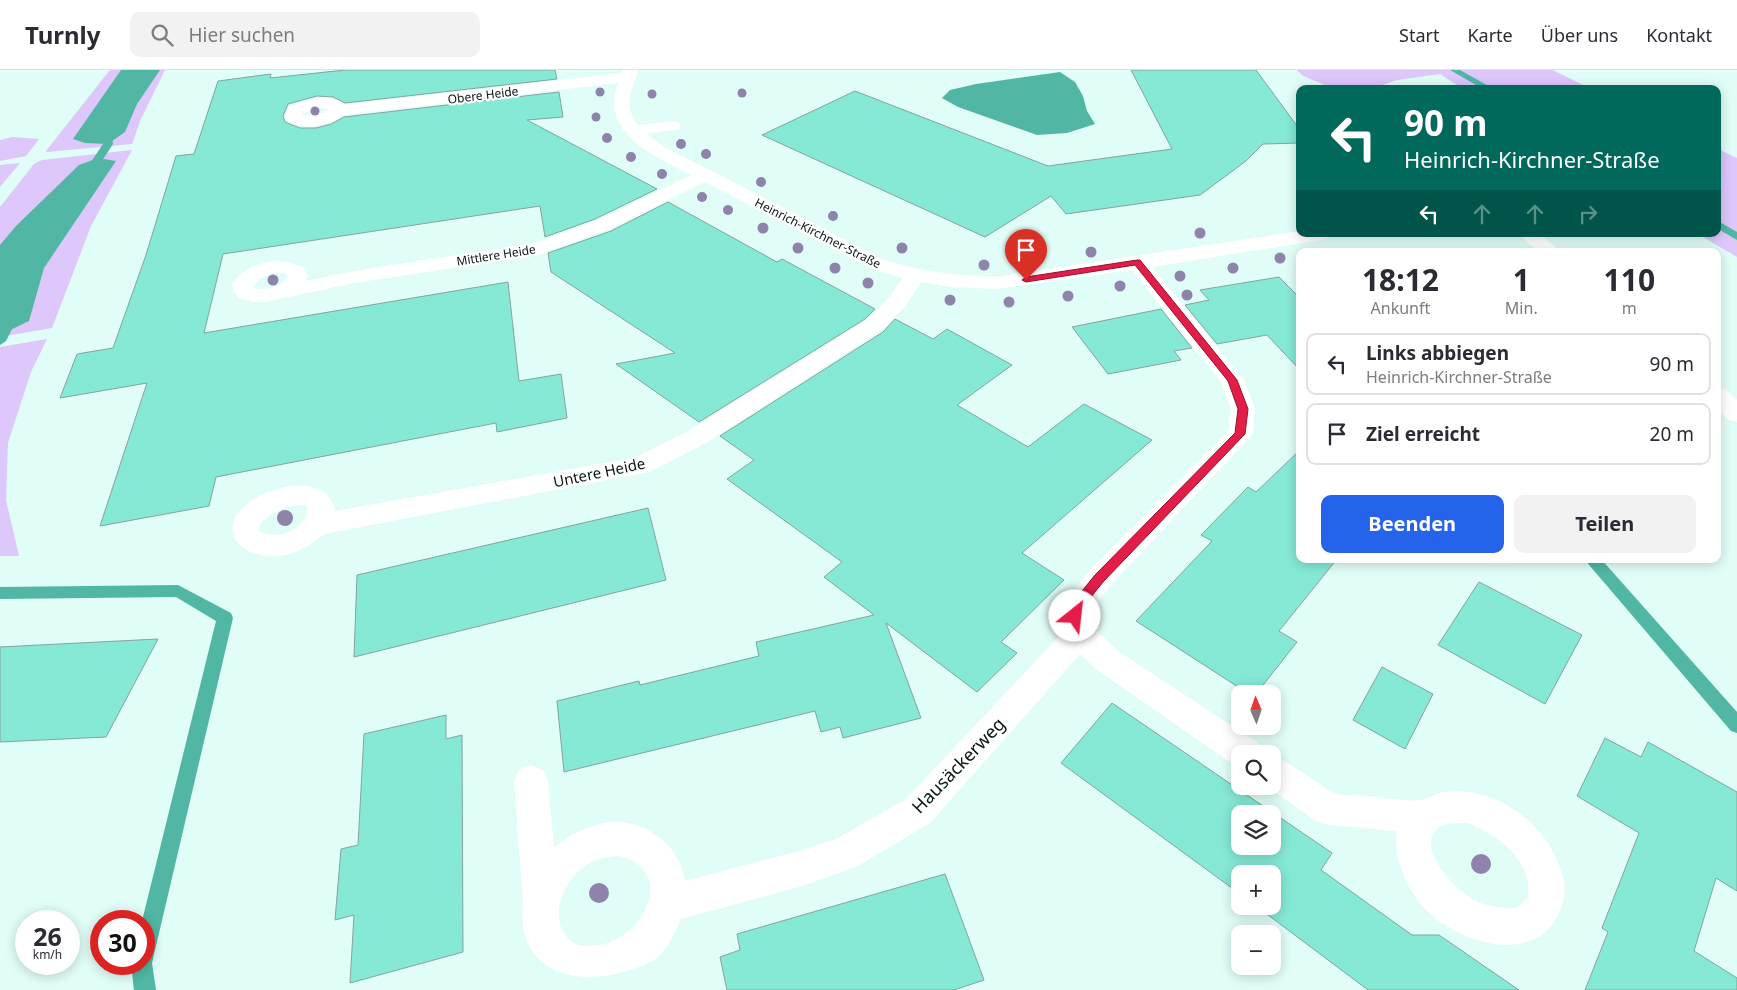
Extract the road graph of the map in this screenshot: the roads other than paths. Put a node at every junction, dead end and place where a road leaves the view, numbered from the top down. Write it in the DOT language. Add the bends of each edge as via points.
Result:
graph roads {
  1 [pos="630,73"];
  2 [pos="338,111"];
  3 [pos="673,126"];
  4 [pos="634,132"];
  5 [pos="706,176"];
  6 [pos="1302,237"];
  7 [pos="1532,237"];
  8 [pos="1546,248"];
  9 [pos="1137,262"];
  10 [pos="915,275"];
  11 [pos="274,294"];
  12 [pos="1721,399"];
  13 [pos="1737,414"];
  14 [pos="316,525"];
  15 [pos="1080,634"];
  16 [pos="1233,745"];
  17 [pos="1281,777"];
  18 [pos="531,781"];
  19 [pos="1422,817"];
  20 [pos="667,904"];
  21 [pos="540,905"];
  1 -- 2 [label="street, Obere Heide"];
  1 -- 4 [label="street, Heinrich-Kirchner-Straße" via="620,103 624,118"];
  3 -- 4 [label="lane"];
  4 -- 5 [label="street, Heinrich-Kirchner-Straße" via="657,150"];
  5 -- 10 [label="street, Heinrich-Kirchner-Straße" via="877,264"];
  5 -- 11 [label="street, Mittlere Heide" via="565,241"];
  6 -- 9 [label="street, Heinrich-Kirchner-Straße"];
  7 -- 8 [label="street"];
  9 -- 10 [label="street, Heinrich-Kirchner-Straße" via="996,283 950,281"];
  9 -- 15 [label="street" via="1232,380 1243,409 1240,434 1099,578 1075,616"];
  10 -- 14 [label="street, Untere Heide" via="897,302 874,324 698,437 640,466"];
  12 -- 13 [label="street"];
  15 -- 16 [label="street" via="1107,660"];
  15 -- 20 [label="street, Hausäckerweg" via="918,811 845,854"];
  17 -- 19 [label="street" via="1328,809"];
  18 -- 21 [label="street"];
  20 -- 21 [label="street" via="660,924 646,943 628,957 605,966 583,965 563,959 549,945 540,926"];
  20 -- 21 [label="street" via="668,884 663,866 651,852 636,843 617,839 598,842 577,851 551,878"];
}
